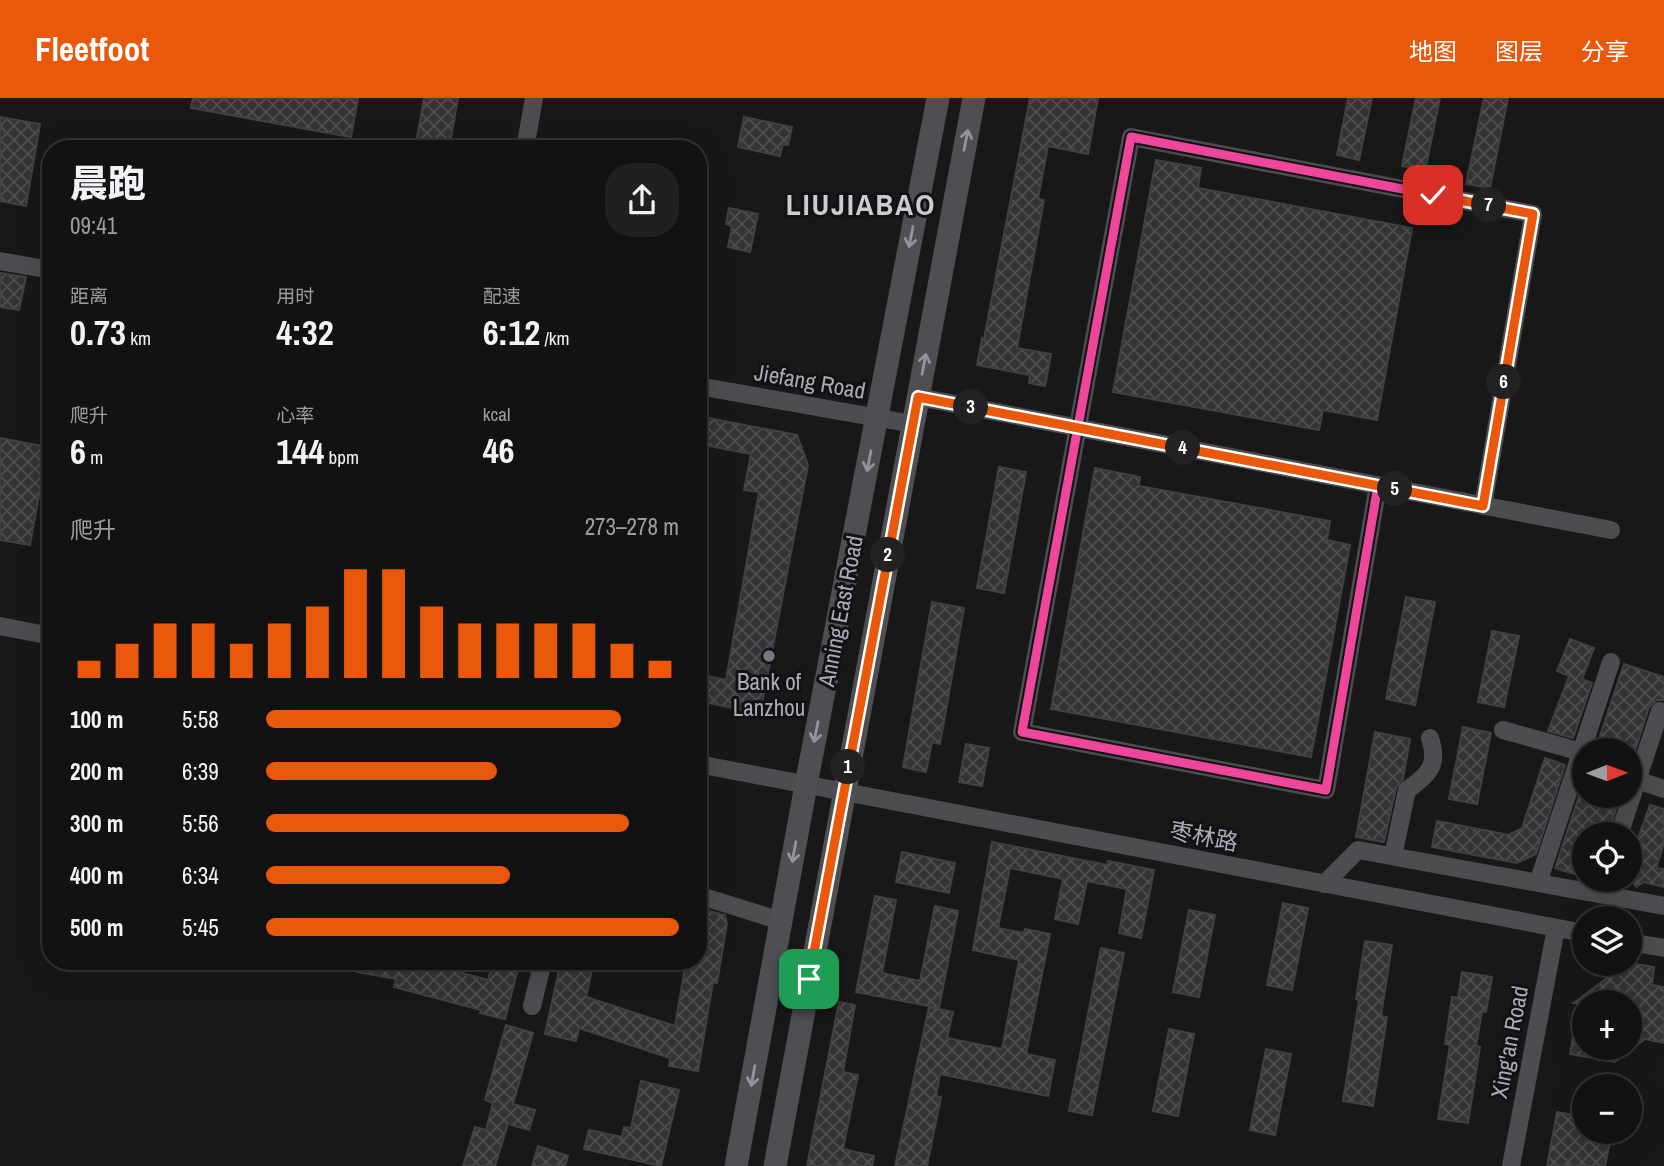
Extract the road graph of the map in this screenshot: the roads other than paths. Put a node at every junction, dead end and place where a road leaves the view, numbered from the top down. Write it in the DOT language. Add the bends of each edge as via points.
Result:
graph roads {
  1 [pos="534,98"];
  2 [pos="938,98"];
  3 [pos="974,98"];
  4 [pos="527,140"];
  5 [pos="0,261"];
  6 [pos="42,268"];
  7 [pos="707,388"];
  8 [pos="918,397"];
  9 [pos="877,418"];
  10 [pos="913,424"];
  11 [pos="1078,428"];
  12 [pos="1378,485"];
  13 [pos="1483,506"];
  14 [pos="1611,530"];
  15 [pos="0,626"];
  16 [pos="42,634"];
  17 [pos="1611,662"];
  18 [pos="1660,711"];
  19 [pos="1503,730"];
  20 [pos="1430,738"];
  21 [pos="1586,738"];
  22 [pos="1572,749"];
  23 [pos="1642,765"];
  24 [pos="707,766"];
  25 [pos="1572,779"];
  26 [pos="1642,782"];
  27 [pos="806,785"];
  28 [pos="1664,789"];
  29 [pos="844,792"];
  30 [pos="1393,856"];
  31 [pos="1538,883"];
  32 [pos="1324,884"];
  33 [pos="1572,885"];
  34 [pos="1618,892"];
  35 [pos="707,898"];
  36 [pos="1664,906"];
  37 [pos="781,922"];
  38 [pos="1556,928"];
  39 [pos="1572,931"];
  40 [pos="1642,944"];
  41 [pos="1664,948"];
  42 [pos="541,970"];
  43 [pos="532,1006"];
  44 [pos="736,1166"];
  45 [pos="775,1166"];
  46 [pos="1511,1166"];
  1 -- 4 [label="street"];
  2 -- 9 [label="main road, Anning East Road, one-way"];
  8 -- 3 [label="main road, one-way"];
  5 -- 6 [label="street"];
  7 -- 9 [label="street, Jiefang Road"];
  8 -- 10 [label="main road"];
  8 -- 11 [label="street"];
  9 -- 10 [label="street, Jiefang Road"];
  9 -- 27 [label="main road, Anning East Road, one-way"];
  10 -- 29 [label="main road"];
  11 -- 12 [label="street"];
  11 -- 12 [label="street" via="1022,732 1326,790"];
  11 -- 13 [label="street" via="1131,138 1533,214"];
  12 -- 13 [label="street"];
  13 -- 14 [label="street"];
  15 -- 16 [label="street"];
  17 -- 21 [label="street"];
  18 -- 23 [label="street"];
  19 -- 22 [label="street"];
  20 -- 30 [label="street" via="1433,765 1407,790"];
  24 -- 27 [label="street, 枣林路"];
  25 -- 31 [label="street"];
  26 -- 28 [label="street"];
  27 -- 29 [label="street, 枣林路"];
  27 -- 37 [label="main road, Anning East Road, one-way"];
  29 -- 32 [label="street, 枣林路"];
  29 -- 45 [label="main road"];
  30 -- 31 [label="street"];
  30 -- 32 [label="street" via="1358,850"];
  31 -- 33 [label="street"];
  32 -- 38 [label="street, 枣林路"];
  34 -- 36 [label="street"];
  35 -- 37 [label="street"];
  37 -- 44 [label="main road, Anning East Road, one-way"];
  38 -- 39 [label="street, 枣林路"];
  38 -- 46 [label="street, Xing'an Road"];
  40 -- 41 [label="street"];
  42 -- 43 [label="street"];
}
